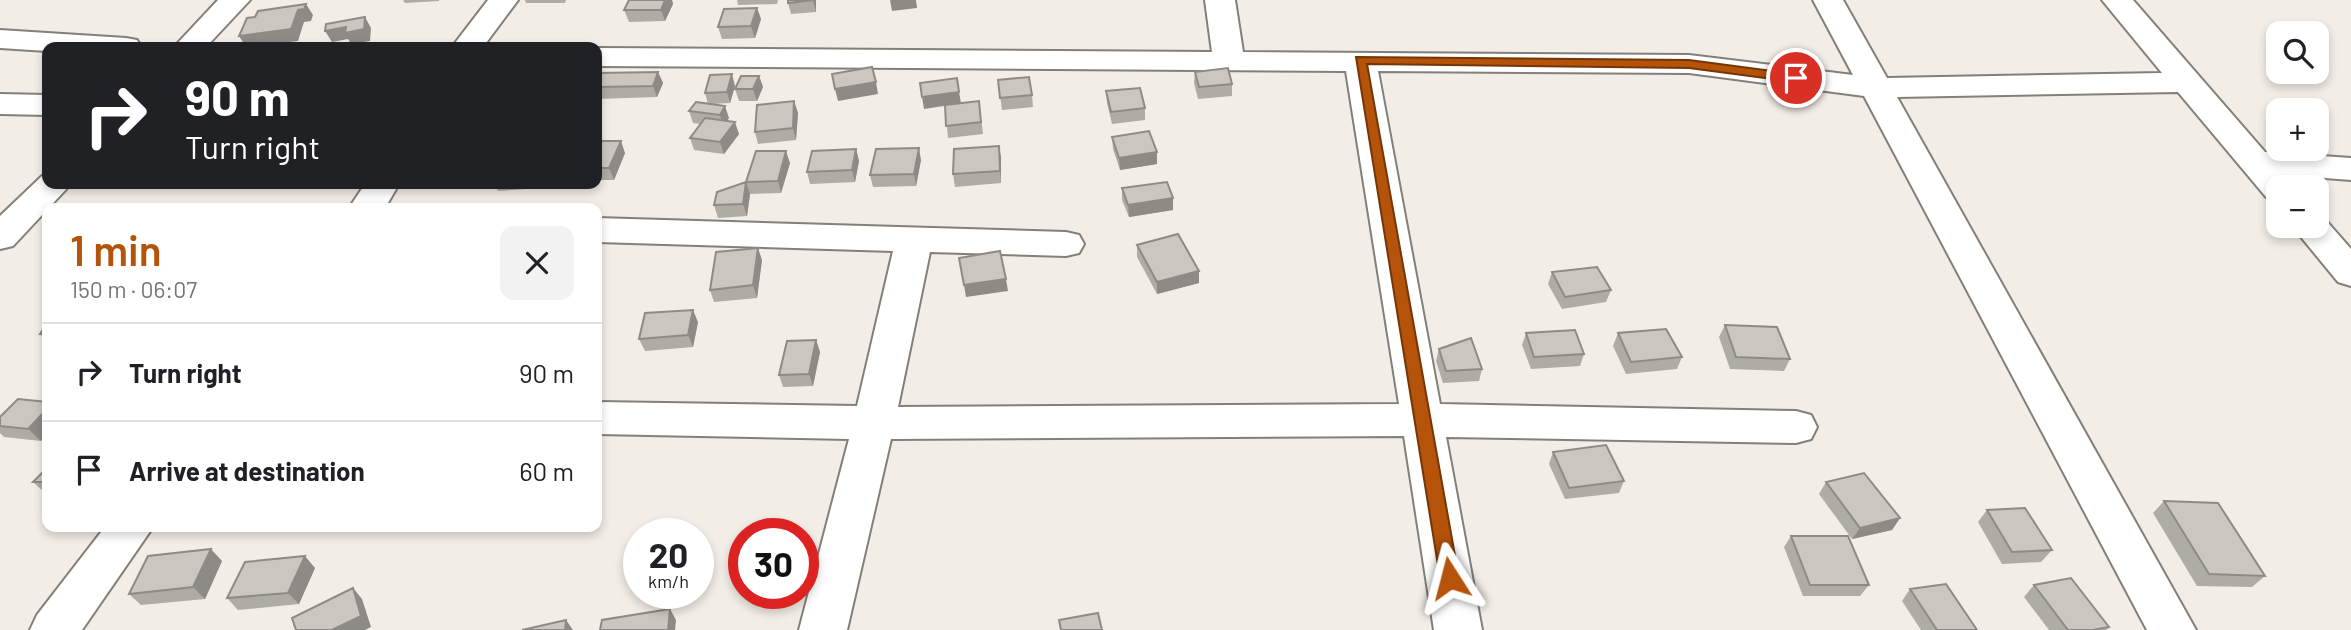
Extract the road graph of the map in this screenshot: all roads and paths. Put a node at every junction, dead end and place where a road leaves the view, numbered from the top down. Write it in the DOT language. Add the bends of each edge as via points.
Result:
graph roads {
  1 [pos="235,0"];
  2 [pos="503,0"];
  3 [pos="1220,0"];
  4 [pos="1828,0"];
  5 [pos="2117,0"];
  6 [pos="0,39"];
  7 [pos="48,42"];
  8 [pos="194,42"];
  9 [pos="471,42"];
  10 [pos="602,57"];
  11 [pos="1229,60"];
  12 [pos="1360,60"];
  13 [pos="2188,82"];
  14 [pos="1877,88"];
  15 [pos="0,104"];
  16 [pos="42,105"];
  17 [pos="2256,162"];
  18 [pos="2351,169"];
  19 [pos="2267,175"];
  20 [pos="49,189"];
  21 [pos="602,230"];
  22 [pos="0,237"];
  23 [pos="2320,238"];
  24 [pos="914,240"];
  25 [pos="1066,244"];
  26 [pos="2351,273"];
  27 [pos="602,418"];
  28 [pos="1424,421"];
  29 [pos="874,422"];
  30 [pos="1796,427"];
  31 [pos="127,532"];
  32 [pos="54,630"];
  33 [pos="822,630"];
  34 [pos="1458,630"];
  35 [pos="2172,630"];
  1 -- 8 [label="street"];
  2 -- 9 [label="street"];
  3 -- 11 [label="street"];
  4 -- 14 [label="street"];
  5 -- 13 [label="street"];
  6 -- 7 [label="street"];
  10 -- 11 [label="street"];
  11 -- 12 [label="street"];
  12 -- 14 [label="street" via="1689,64"];
  12 -- 28 [label="street"];
  13 -- 14 [label="street"];
  13 -- 17 [label="street"];
  14 -- 35 [label="street"];
  15 -- 16 [label="street"];
  17 -- 18 [label="street"];
  17 -- 19 [label="street"];
  20 -- 22 [label="street"];
  21 -- 24 [label="street"];
  23 -- 26 [label="street"];
  24 -- 25 [label="street"];
  24 -- 29 [label="street"];
  27 -- 29 [label="street"];
  28 -- 29 [label="street"];
  28 -- 30 [label="street"];
  28 -- 34 [label="street"];
  29 -- 33 [label="street"];
  31 -- 32 [label="street"];
}
